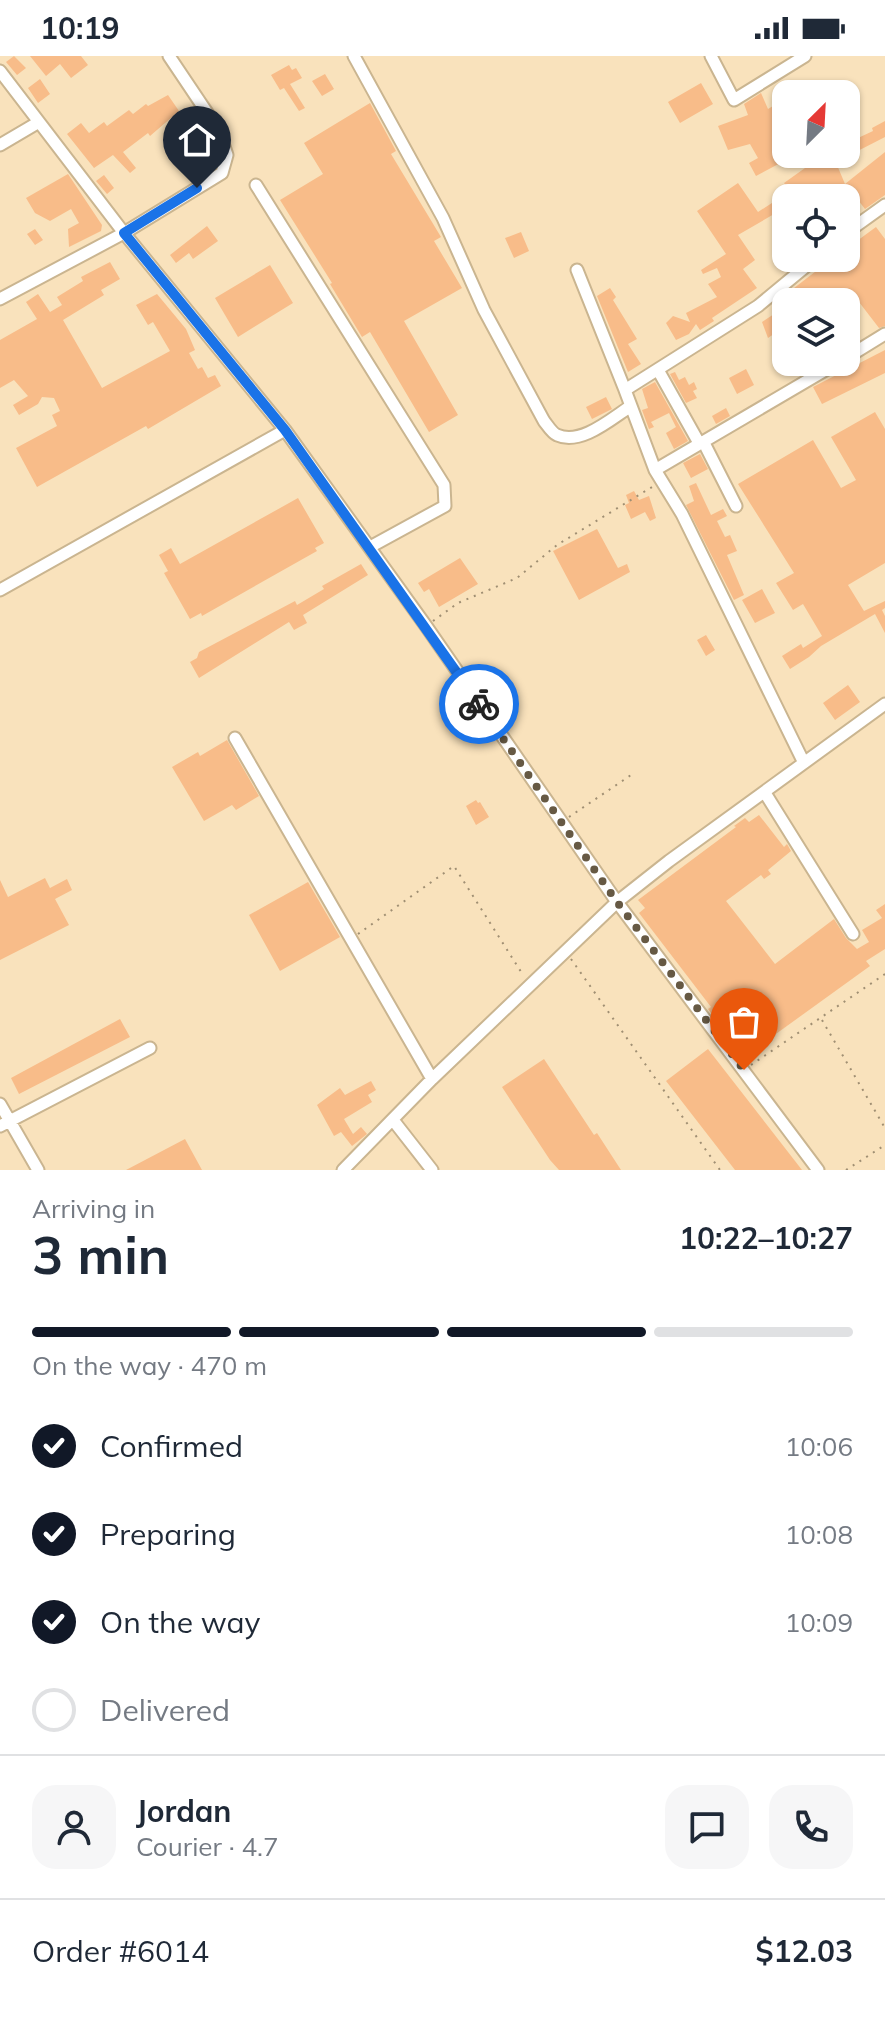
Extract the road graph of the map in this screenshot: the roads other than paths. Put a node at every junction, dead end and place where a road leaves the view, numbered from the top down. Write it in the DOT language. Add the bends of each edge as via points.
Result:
graph roads {
  1 [pos="169,56"];
  2 [pos="354,56"];
  3 [pos="711,56"];
  4 [pos="805,56"];
  5 [pos="0,71"];
  6 [pos="39,122"];
  7 [pos="0,145"];
  8 [pos="256,185"];
  9 [pos="885,206"];
  10 [pos="860,223"];
  11 [pos="124,233"];
  12 [pos="577,270"];
  13 [pos="799,272"];
  14 [pos="0,299"];
  15 [pos="885,334"];
  16 [pos="860,349"];
  17 [pos="658,370"];
  18 [pos="816,376"];
  19 [pos="625,390"];
  20 [pos="631,406"];
  21 [pos="285,430"];
  22 [pos="699,443"];
  23 [pos="655,470"];
  24 [pos="736,506"];
  25 [pos="370,547"];
  26 [pos="0,590"];
  27 [pos="885,704"];
  28 [pos="235,738"];
  29 [pos="804,763"];
  30 [pos="765,793"];
  31 [pos="617,902"];
  32 [pos="853,934"];
  33 [pos="150,1048"];
  34 [pos="432,1079"];
  35 [pos="0,1104"];
  36 [pos="393,1120"];
  37 [pos="4,1124"];
  38 [pos="38,1170"];
  39 [pos="343,1170"];
  40 [pos="432,1170"];
  41 [pos="818,1170"];
  1 -- 11 [label="street" via="218,129 227,155 222,173"];
  2 -- 20 [label="street" via="443,218 484,310 544,421 555,434 572,438"];
  3 -- 4 [label="street" via="734,100"];
  5 -- 6 [label="street"];
  6 -- 7 [label="street"];
  6 -- 11 [label="street"];
  8 -- 25 [label="street" via="444,485 445,506"];
  9 -- 10 [label="street"];
  11 -- 14 [label="street"];
  11 -- 21 [label="street"];
  12 -- 19 [label="street"];
  13 -- 17 [label="street" via="758,306"];
  15 -- 16 [label="street"];
  17 -- 19 [label="street"];
  17 -- 22 [label="street"];
  18 -- 22 [label="street"];
  19 -- 20 [label="street"];
  20 -- 23 [label="street"];
  21 -- 25 [label="street"];
  21 -- 26 [label="street"];
  22 -- 23 [label="street"];
  22 -- 24 [label="street" via="705,445"];
  23 -- 29 [label="street" via="682,514"];
  25 -- 31 [label="street"];
  27 -- 29 [label="street"];
  28 -- 34 [label="street"];
  29 -- 30 [label="street"];
  30 -- 31 [label="street"];
  30 -- 32 [label="street"];
  31 -- 34 [label="street"];
  31 -- 41 [label="street"];
  33 -- 37 [label="street"];
  34 -- 36 [label="street"];
  35 -- 37 [label="street"];
  36 -- 39 [label="street"];
  36 -- 40 [label="street"];
  37 -- 38 [label="street"];
}
